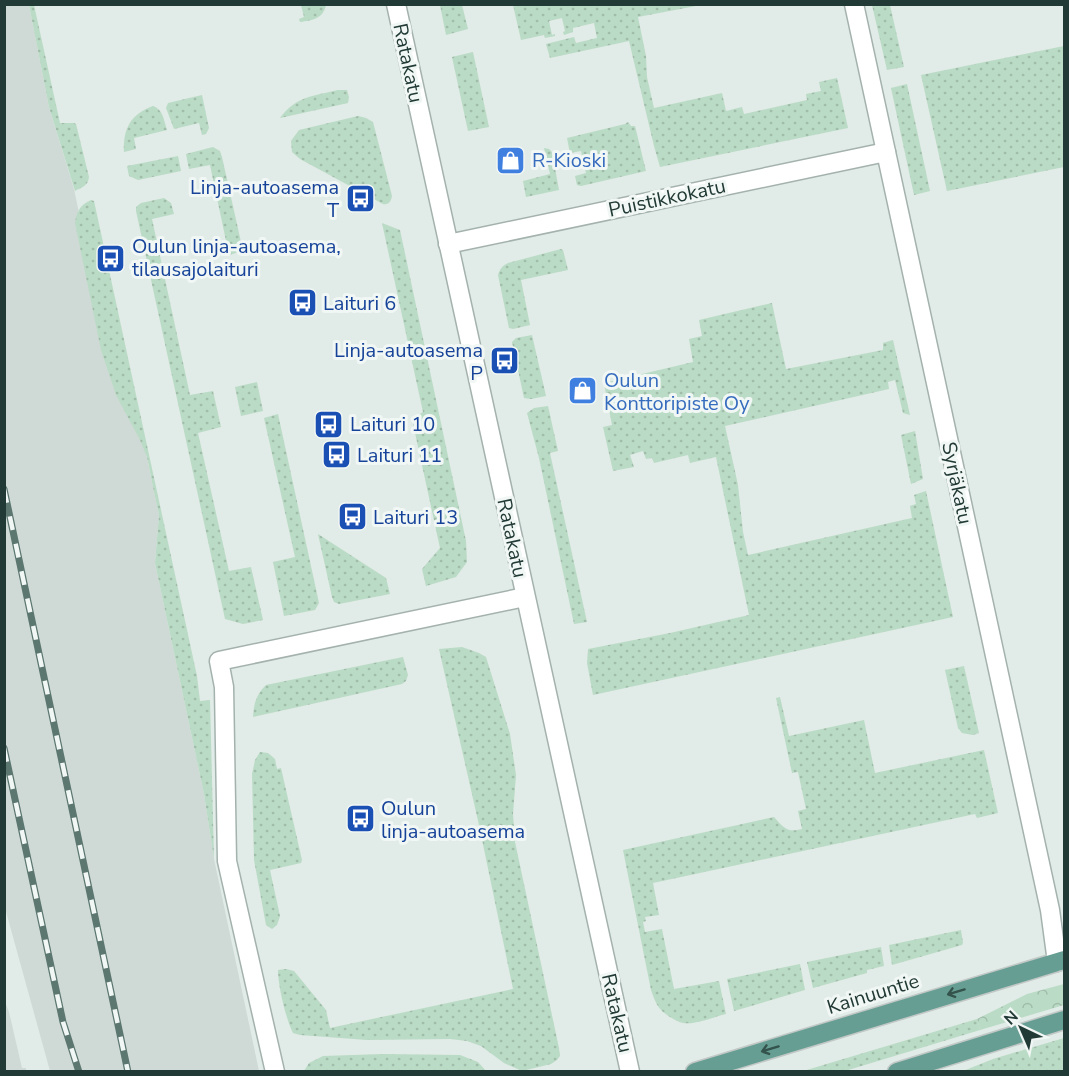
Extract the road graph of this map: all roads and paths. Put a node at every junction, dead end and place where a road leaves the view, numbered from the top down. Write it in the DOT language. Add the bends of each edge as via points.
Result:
graph roads {
  1 [pos="396,4"];
  2 [pos="854,4"];
  3 [pos="886,152"];
  4 [pos="448,244"];
  5 [pos="525,597"];
  6 [pos="1061,961"];
  7 [pos="1065,1020"];
  8 [pos="275,1071"];
  9 [pos="630,1071"];
  10 [pos="695,1071"];
  11 [pos="897,1071"];
  1 -- 4 [label="street, Ratakatu"];
  2 -- 3 [label="street, Syrjäkatu"];
  3 -- 4 [label="street, Puistikkokatu"];
  3 -- 6 [label="street, Syrjäkatu"];
  4 -- 5 [label="street, Ratakatu"];
  5 -- 8 [label="street" via="219,661 224,687 227,861"];
  5 -- 9 [label="street, Ratakatu"];
  6 -- 10 [label="main road, Kainuuntie, one-way"];
  7 -- 11 [label="main road"];
}
